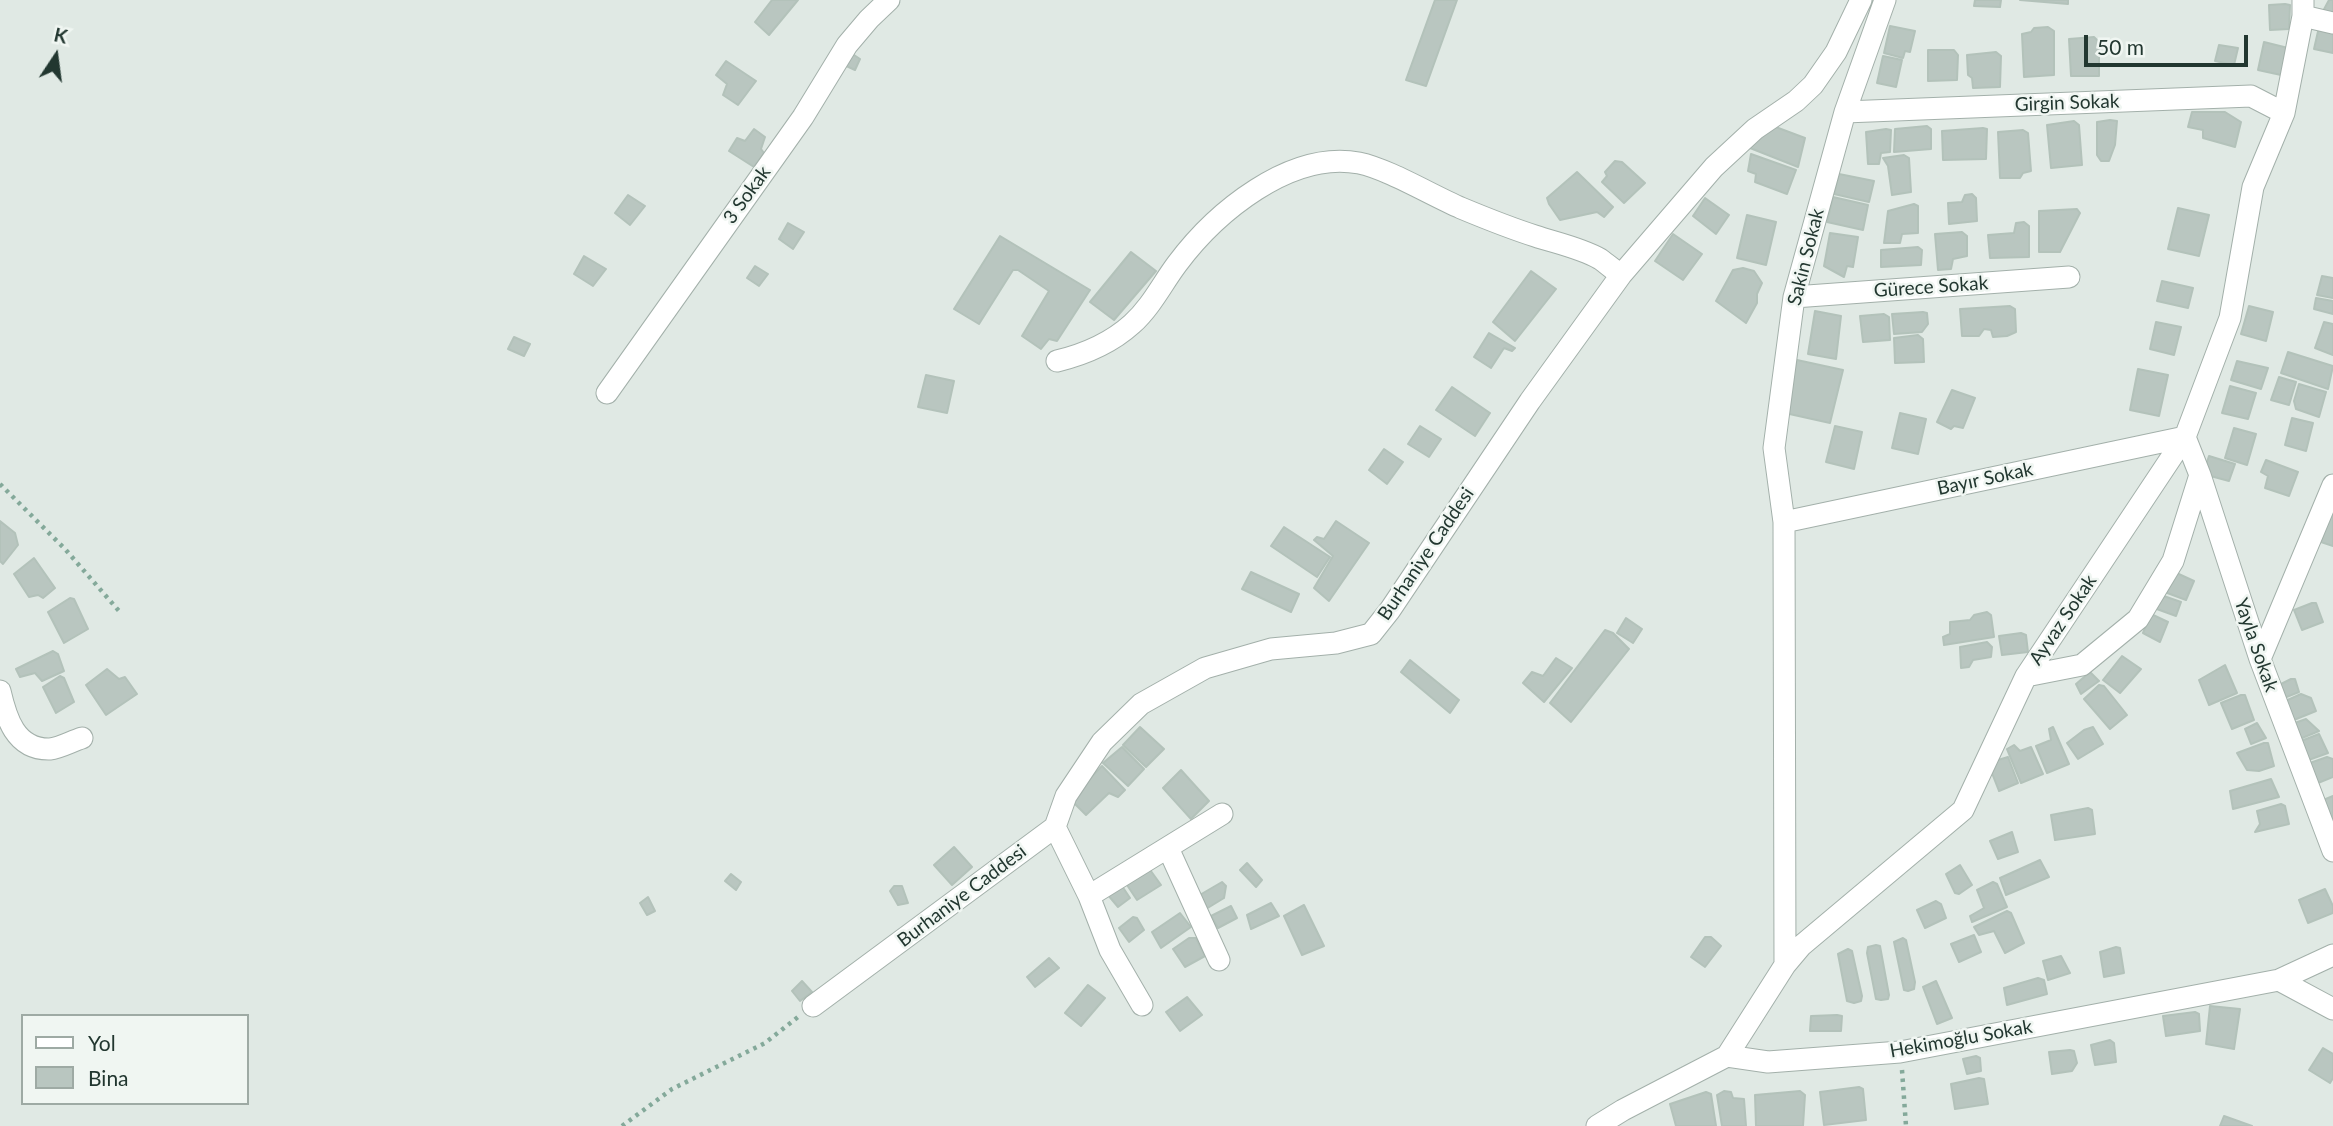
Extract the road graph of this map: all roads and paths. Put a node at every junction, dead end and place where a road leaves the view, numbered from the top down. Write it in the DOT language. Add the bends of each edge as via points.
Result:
graph roads {
  1 [pos="889,0"];
  2 [pos="1861,0"];
  3 [pos="1885,0"];
  4 [pos="2303,8"];
  5 [pos="2333,23"];
  6 [pos="1845,112"];
  7 [pos="2284,113"];
  8 [pos="1621,275"];
  9 [pos="2069,277"];
  10 [pos="1794,297"];
  11 [pos="1058,361"];
  12 [pos="607,393"];
  13 [pos="2185,437"];
  14 [pos="2200,475"];
  15 [pos="0,484"];
  16 [pos="2333,485"];
  17 [pos="1784,522"];
  18 [pos="119,611"];
  19 [pos="2260,659"];
  20 [pos="2026,676"];
  21 [pos="0,691"];
  22 [pos="82,738"];
  23 [pos="1222,814"];
  24 [pos="1055,827"];
  25 [pos="1168,848"];
  26 [pos="2333,851"];
  27 [pos="1089,896"];
  28 [pos="2333,955"];
  29 [pos="1219,960"];
  30 [pos="1785,965"];
  31 [pos="2279,980"];
  32 [pos="1142,1005"];
  33 [pos="813,1006"];
  34 [pos="2333,1009"];
  35 [pos="1900,1052"];
  36 [pos="1727,1056"];
  37 [pos="622,1126"];
  38 [pos="1597,1126"];
  39 [pos="1906,1126"];
  1 -- 12 [label="street, 3 Sokak" via="847,45 803,117"];
  2 -- 8 [label="street, Burhaniye Caddesi" via="1836,52 1813,85 1714,167"];
  3 -- 6 [label="street, Sakin Sokak"];
  4 -- 5 [label="street"];
  4 -- 7 [label="street, Ayvaz Sokak"];
  6 -- 7 [label="street, Girgin Sokak" via="2251,96"];
  6 -- 10 [label="street, Sakin Sokak"];
  7 -- 13 [label="street, Ayvaz Sokak" via="2252,187 2230,318"];
  8 -- 11 [label="street" via="1598,258 1476,214 1371,167 1345,162 1303,167 1252,191 1214,222 1147,308 1118,335"];
  8 -- 24 [label="street, Burhaniye Caddesi" via="1371,634 1336,643 1271,649 1205,668 1141,704 1102,742 1066,796"];
  9 -- 10 [label="street, Gürece Sokak"];
  10 -- 17 [label="street, Sakin Sokak" via="1774,448"];
  13 -- 14 [label="street, Yayla Sokak"];
  13 -- 17 [label="street, Bayır Sokak"];
  13 -- 20 [label="street, Ayvaz Sokak"];
  14 -- 19 [label="street, Yayla Sokak"];
  14 -- 20 [label="street" via="2173,561 2137,619 2082,665"];
  15 -- 18 [label="path"];
  16 -- 19 [label="street"];
  17 -- 30 [label="street, Sakin Sokak"];
  19 -- 26 [label="street, Yayla Sokak"];
  20 -- 30 [label="street, Ayvaz Sokak" via="1963,810 1801,946"];
  21 -- 22 [label="street" via="8,722 26,741 52,749"];
  23 -- 25 [label="street"];
  24 -- 27 [label="street"];
  24 -- 33 [label="street, Burhaniye Caddesi"];
  25 -- 27 [label="street"];
  25 -- 29 [label="street"];
  27 -- 32 [label="street" via="1110,950"];
  28 -- 31 [label="street, Hekimoğlu Sokak"];
  30 -- 36 [label="street, Ayvaz Sokak"];
  31 -- 34 [label="street"];
  31 -- 35 [label="street, Hekimoğlu Sokak"];
  33 -- 37 [label="path" via="765,1043 672,1089"];
  35 -- 36 [label="street, Hekimoğlu Sokak" via="1768,1062"];
  35 -- 39 [label="path"];
  36 -- 38 [label="street"];
}
